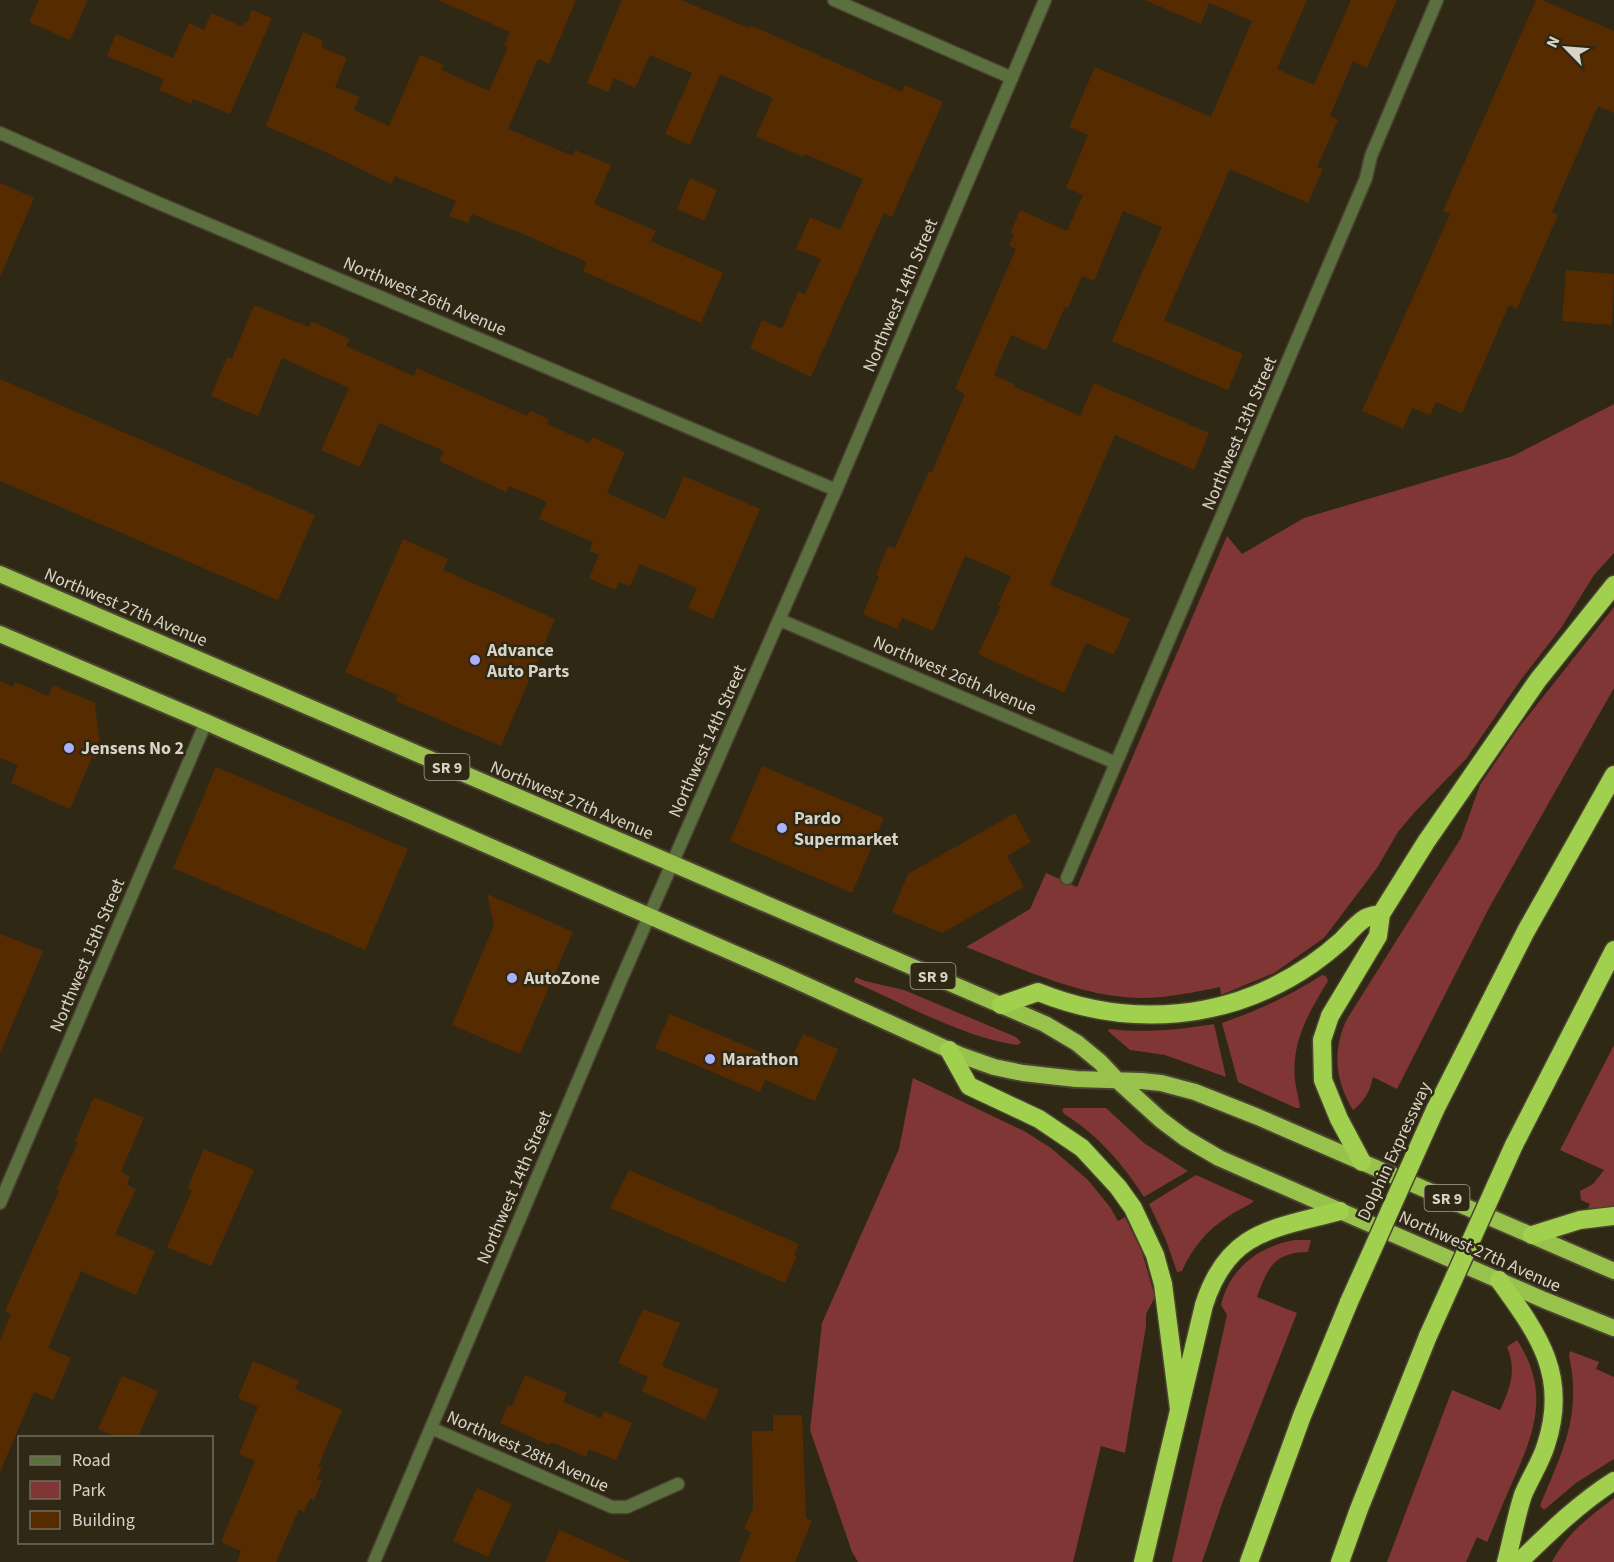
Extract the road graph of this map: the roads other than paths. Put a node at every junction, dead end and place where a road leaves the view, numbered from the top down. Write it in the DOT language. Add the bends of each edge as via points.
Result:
graph roads {
  1 [pos="834,0"];
  2 [pos="1045,0"];
  3 [pos="1437,0"];
  4 [pos="1012,78"];
  5 [pos="0,134"];
  6 [pos="836,490"];
  7 [pos="0,574"];
  8 [pos="1614,585"];
  9 [pos="780,620"];
  10 [pos="0,634"];
  11 [pos="206,722"];
  12 [pos="1116,763"];
  13 [pos="1614,775"];
  14 [pos="672,864"];
  15 [pos="1067,878"];
  16 [pos="1381,914"];
  17 [pos="649,916"];
  18 [pos="1614,950"];
  19 [pos="1001,1005"];
  20 [pos="950,1050"];
  21 [pos="1117,1080"];
  22 [pos="1362,1162"];
  23 [pos="0,1203"];
  24 [pos="1340,1211"];
  25 [pos="1614,1216"];
  26 [pos="1532,1234"];
  27 [pos="1614,1271"];
  28 [pos="1499,1280"];
  29 [pos="1614,1328"];
  30 [pos="1179,1409"];
  31 [pos="431,1428"];
  32 [pos="1614,1481"];
  33 [pos="678,1484"];
  34 [pos="374,1562"];
  35 [pos="1143,1562"];
  36 [pos="1248,1562"];
  37 [pos="1340,1562"];
  38 [pos="1506,1562"];
  39 [pos="1519,1562"];
  1 -- 4 [label="street"];
  2 -- 4 [label="street, Northwest 14th Street"];
  3 -- 12 [label="street, Northwest 13th Street" via="1286,369"];
  4 -- 6 [label="street, Northwest 14th Street"];
  5 -- 6 [label="street, Northwest 26th Avenue"];
  6 -- 9 [label="street, Northwest 14th Street"];
  7 -- 14 [label="highway, Northwest 27th Avenue / SR 9"];
  8 -- 16 [label="highway" via="1538,680"];
  9 -- 12 [label="street, Northwest 26th Avenue"];
  9 -- 14 [label="street, Northwest 14th Street"];
  10 -- 11 [label="highway, Northwest 27th Avenue / SR 9"];
  11 -- 17 [label="highway, Northwest 27th Avenue / SR 9"];
  11 -- 23 [label="street, Northwest 15th Street"];
  12 -- 15 [label="street, Northwest 13th Street"];
  13 -- 36 [label="highway, Dolphin Expressway, bridge" via="1526,931 1435,1110 1349,1302"];
  14 -- 17 [label="street, Northwest 14th Street"];
  14 -- 19 [label="highway, Northwest 27th Avenue / SR 9"];
  16 -- 19 [label="highway" via="1365,917 1326,953 1292,976 1213,1008 1168,1015 1111,1013 1038,992"];
  16 -- 22 [label="highway" via="1378,936 1330,1016 1322,1040 1323,1080"];
  17 -- 20 [label="highway, Northwest 27th Avenue / SR 9"];
  17 -- 31 [label="street, Northwest 14th Street"];
  18 -- 37 [label="highway, bridge" via="1514,1145 1428,1336"];
  19 -- 21 [label="highway, Northwest 27th Avenue / SR 9" via="1077,1043"];
  20 -- 21 [label="highway, Northwest 27th Avenue / SR 9" via="1023,1073"];
  20 -- 30 [label="highway" via="969,1086 1039,1119 1082,1148 1133,1208 1155,1255 1163,1284"];
  21 -- 22 [label="highway, Northwest 27th Avenue / SR 9" via="1161,1083 1195,1092"];
  21 -- 24 [label="highway, Northwest 27th Avenue / SR 9" via="1193,1143"];
  22 -- 26 [label="highway, Northwest 27th Avenue / SR 9"];
  24 -- 28 [label="highway, Northwest 27th Avenue / SR 9"];
  24 -- 30 [label="highway" via="1272,1229 1236,1249 1221,1265 1204,1305"];
  25 -- 26 [label="highway" via="1580,1220"];
  26 -- 27 [label="highway, Northwest 27th Avenue / SR 9"];
  28 -- 29 [label="highway, Northwest 27th Avenue / SR 9"];
  28 -- 38 [label="highway" via="1541,1343 1554,1391 1546,1447 1523,1495"];
  30 -- 35 [label="highway"];
  31 -- 33 [label="street, Northwest 28th Avenue" via="612,1507 627,1507"];
  31 -- 34 [label="street, Northwest 14th Street"];
  32 -- 39 [label="highway" via="1586,1500"];
}
